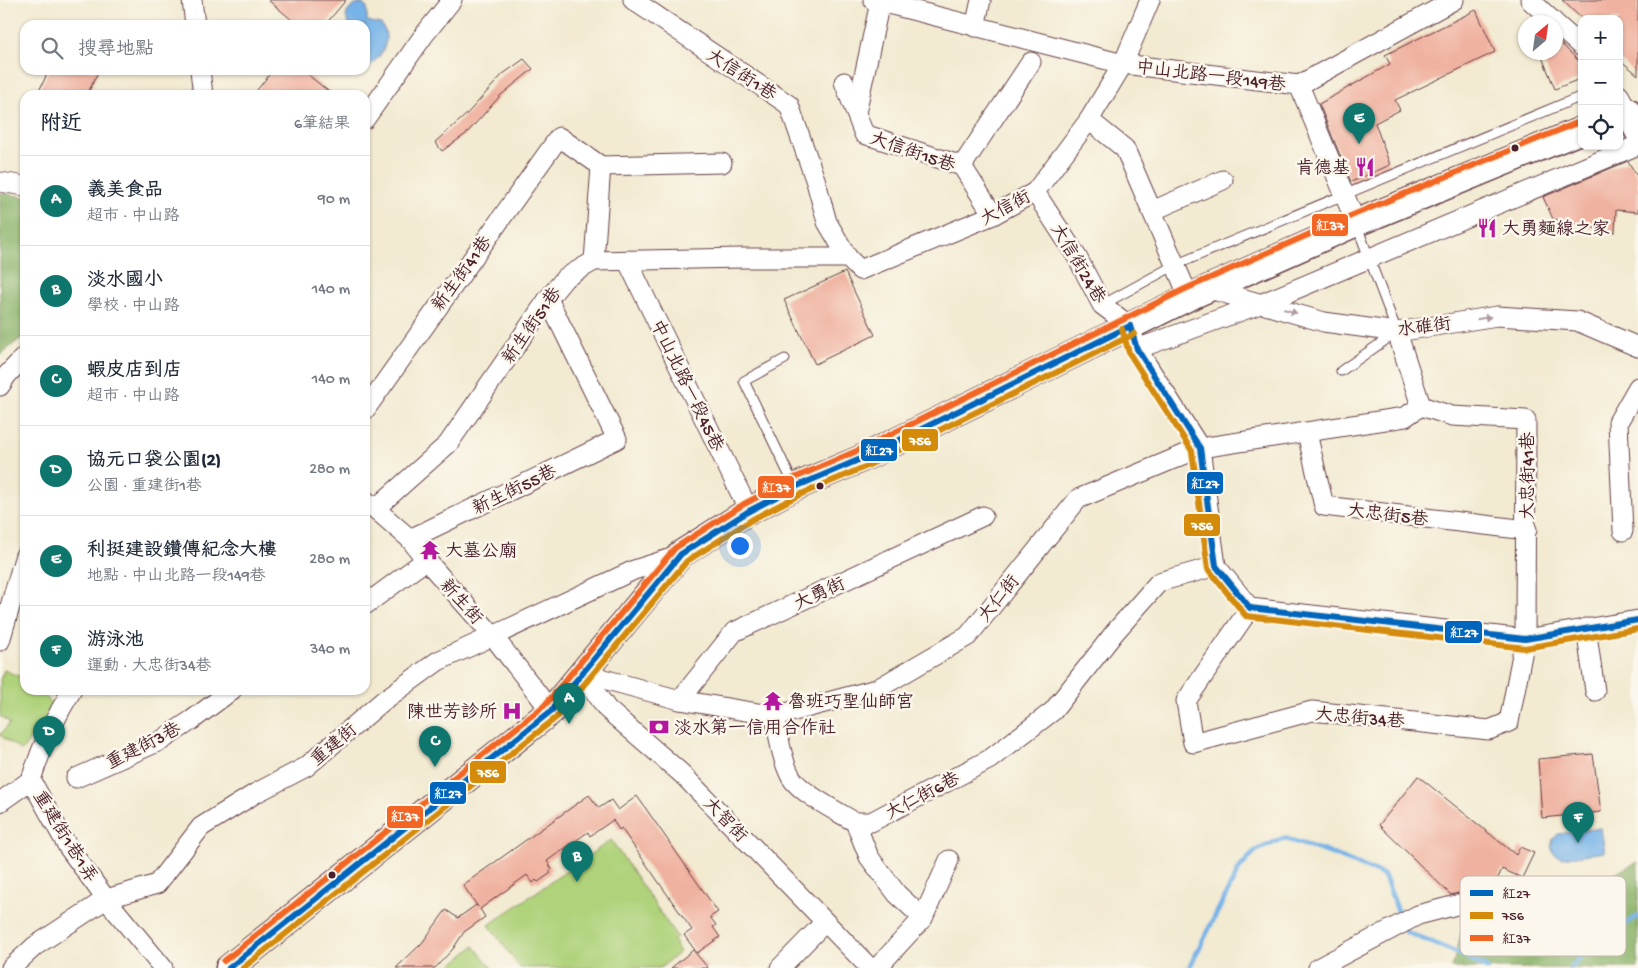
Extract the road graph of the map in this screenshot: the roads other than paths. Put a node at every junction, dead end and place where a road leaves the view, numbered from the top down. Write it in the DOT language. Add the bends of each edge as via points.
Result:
graph roads {
  1 [pos="192,0"];
  2 [pos="452,0"];
  3 [pos="633,0"];
  4 [pos="980,0"];
  5 [pos="1150,0"];
  6 [pos="1454,0"];
  7 [pos="1530,0"];
  8 [pos="876,1"];
  9 [pos="1546,15"];
  10 [pos="194,20"];
  11 [pos="975,28"];
  12 [pos="1563,30"];
  13 [pos="1578,44"];
  14 [pos="1031,62"];
  15 [pos="1123,64"];
  16 [pos="201,75"];
  17 [pos="844,82"];
  18 [pos="1299,85"];
  19 [pos="202,90"];
  20 [pos="1578,98"];
  21 [pos="370,113"];
  22 [pos="856,113"];
  23 [pos="1089,120"];
  24 [pos="1578,132"];
  25 [pos="1638,145"];
  26 [pos="722,163"];
  27 [pos="601,166"];
  28 [pos="962,166"];
  29 [pos="1223,180"];
  30 [pos="0,182"];
  31 [pos="20,185"];
  32 [pos="1035,192"];
  33 [pos="1344,194"];
  34 [pos="1152,211"];
  35 [pos="993,215"];
  36 [pos="1356,223"];
  37 [pos="1369,258"];
  38 [pos="627,260"];
  39 [pos="594,261"];
  40 [pos="854,264"];
  41 [pos="1175,265"];
  42 [pos="1199,293"];
  43 [pos="548,298"];
  44 [pos="1262,303"];
  45 [pos="1102,305"];
  46 [pos="1397,332"];
  47 [pos="1134,338"];
  48 [pos="1638,347"];
  49 [pos="785,359"];
  50 [pos="20,361"];
  51 [pos="1341,371"];
  52 [pos="0,386"];
  53 [pos="1638,387"];
  54 [pos="370,403"];
  55 [pos="1421,406"];
  56 [pos="1307,433"];
  57 [pos="1200,448"];
  58 [pos="795,486"];
  59 [pos="371,504"];
  60 [pos="750,511"];
  61 [pos="983,516"];
  62 [pos="1527,530"];
  63 [pos="1623,531"];
  64 [pos="410,538"];
  65 [pos="682,554"];
  66 [pos="426,560"];
  67 [pos="1216,566"];
  68 [pos="20,572"];
  69 [pos="370,601"];
  70 [pos="1250,608"];
  71 [pos="1638,620"];
  72 [pos="1586,628"];
  73 [pos="494,636"];
  74 [pos="1525,639"];
  75 [pos="0,641"];
  76 [pos="582,673"];
  77 [pos="1594,691"];
  78 [pos="69,695"];
  79 [pos="220,695"];
  80 [pos="680,700"];
  81 [pos="551,711"];
  82 [pos="775,716"];
  83 [pos="76,778"];
  84 [pos="31,780"];
  85 [pos="0,802"];
  86 [pos="855,822"];
  87 [pos="949,860"];
  88 [pos="106,899"];
  89 [pos="1460,904"];
  90 [pos="923,918"];
  91 [pos="825,922"];
  92 [pos="10,968"];
  93 [pos="163,968"];
  94 [pos="229,968"];
  95 [pos="780,968"];
  96 [pos="870,968"];
  97 [pos="878,968"];
  98 [pos="1318,968"];
  1 -- 10 [label="street"];
  2 -- 21 [label="street" via="424,34"];
  3 -- 40 [label="street, 大信街1巷" via="789,105 827,222"];
  4 -- 11 [label="street"];
  5 -- 15 [label="street, 大信街"];
  6 -- 18 [label="street, 中山北路一段149巷"];
  7 -- 9 [label="street"];
  8 -- 11 [label="street"];
  8 -- 22 [label="street"];
  11 -- 15 [label="street"];
  12 -- 13 [label="street"];
  14 -- 28 [label="street"];
  15 -- 18 [label="street, 中山北路一段149巷"];
  15 -- 23 [label="street, 大信街"];
  16 -- 19 [label="street"];
  17 -- 22 [label="street, 大信街15巷"];
  18 -- 33 [label="street, 中山北路一段149巷"];
  20 -- 33 [label="lane"];
  22 -- 28 [label="street, 大信街15巷" via="864,134"];
  23 -- 32 [label="street, 大信街"];
  23 -- 34 [label="street" via="1125,149"];
  24 -- 36 [label="main road"];
  25 -- 37 [label="street"];
  26 -- 27 [label="street"];
  27 -- 39 [label="street"];
  27 -- 54 [label="street, 新生街41巷" via="559,137"];
  28 -- 35 [label="street, 大信街15巷"];
  29 -- 34 [label="street"];
  30 -- 31 [label="street"];
  32 -- 35 [label="street, 大信街"];
  32 -- 45 [label="street, 大信街24巷"];
  33 -- 36 [label="street, 中山北路一段149巷"];
  33 -- 41 [label="lane"];
  34 -- 41 [label="street"];
  35 -- 40 [label="street, 大信街"];
  36 -- 37 [label="lane"];
  36 -- 42 [label="main road"];
  37 -- 44 [label="street"];
  37 -- 46 [label="lane"];
  38 -- 39 [label="street, 新生街51巷"];
  38 -- 40 [label="street, 新生街51巷" via="742,258"];
  38 -- 60 [label="street, 中山北路一段45巷"];
  39 -- 43 [label="street, 新生街51巷" via="565,278"];
  41 -- 42 [label="street"];
  41 -- 45 [label="lane"];
  42 -- 44 [label="street, 水碓街"];
  42 -- 47 [label="main road"];
  43 -- 59 [label="street, 新生街51巷" via="448,444"];
  43 -- 64 [label="street, 新生街55巷" via="617,439"];
  44 -- 46 [label="street, 水碓街, one-way" via="1324,322"];
  44 -- 47 [label="street"];
  45 -- 47 [label="street, 大信街24巷"];
  46 -- 48 [label="street, 水碓街, one-way" via="1497,316 1576,321"];
  46 -- 51 [label="lane"];
  46 -- 55 [label="street"];
  47 -- 57 [label="street"];
  47 -- 58 [label="main road"];
  49 -- 58 [label="lane" via="744,381"];
  50 -- 52 [label="street"];
  53 -- 63 [label="street" via="1618,422"];
  55 -- 56 [label="street" via="1405,417"];
  55 -- 62 [label="street, 大忠街41巷" via="1452,416 1526,420"];
  56 -- 57 [label="street"];
  56 -- 62 [label="street, 大忠街5巷" via="1324,506"];
  57 -- 67 [label="street"];
  57 -- 82 [label="street, 大仁街" via="1078,500 968,636 877,689"];
  58 -- 60 [label="main road"];
  59 -- 64 [label="street, 新生街"];
  60 -- 65 [label="main road"];
  61 -- 80 [label="street, 大勇街" via="734,632"];
  62 -- 74 [label="street, 大忠街41巷"];
  64 -- 66 [label="street, 新生街"];
  65 -- 73 [label="street, 重建街" via="634,570"];
  65 -- 76 [label="main road"];
  66 -- 69 [label="street"];
  66 -- 73 [label="street, 新生街"];
  67 -- 70 [label="street"];
  67 -- 86 [label="street, 大仁街6巷" via="1159,582 1115,632 1053,712 990,759 871,822"];
  68 -- 75 [label="street"];
  70 -- 74 [label="street"];
  70 -- 74 [label="street, 大忠街34巷" via="1186,701 1193,743 1312,710 1488,730 1509,722"];
  71 -- 72 [label="street"];
  72 -- 74 [label="street"];
  72 -- 77 [label="street"];
  73 -- 81 [label="street, 新生街"];
  73 -- 88 [label="street, 重建街" via="438,661 383,701 306,767 201,827 157,884"];
  76 -- 80 [label="street, 大仁街"];
  76 -- 81 [label="main road"];
  76 -- 91 [label="street, 大智街" via="607,709 682,774"];
  78 -- 84 [label="street" via="56,717"];
  79 -- 83 [label="street, 重建街3巷" via="192,720 162,740"];
  80 -- 82 [label="street, 大仁街"];
  81 -- 94 [label="main road"];
  82 -- 86 [label="street" via="782,756 792,779 809,794"];
  84 -- 85 [label="street, 重建街1巷1弄"];
  84 -- 88 [label="street, 重建街1巷1弄" via="68,847"];
  86 -- 90 [label="street" via="869,857 897,894"];
  87 -- 90 [label="street"];
  88 -- 92 [label="street, 重建街" via="35,946"];
  88 -- 93 [label="street, 重建街1巷1弄"];
  89 -- 98 [label="street" via="1418,915"];
  90 -- 97 [label="street"];
  91 -- 95 [label="street"];
  91 -- 96 [label="street, 大智街"];
}
